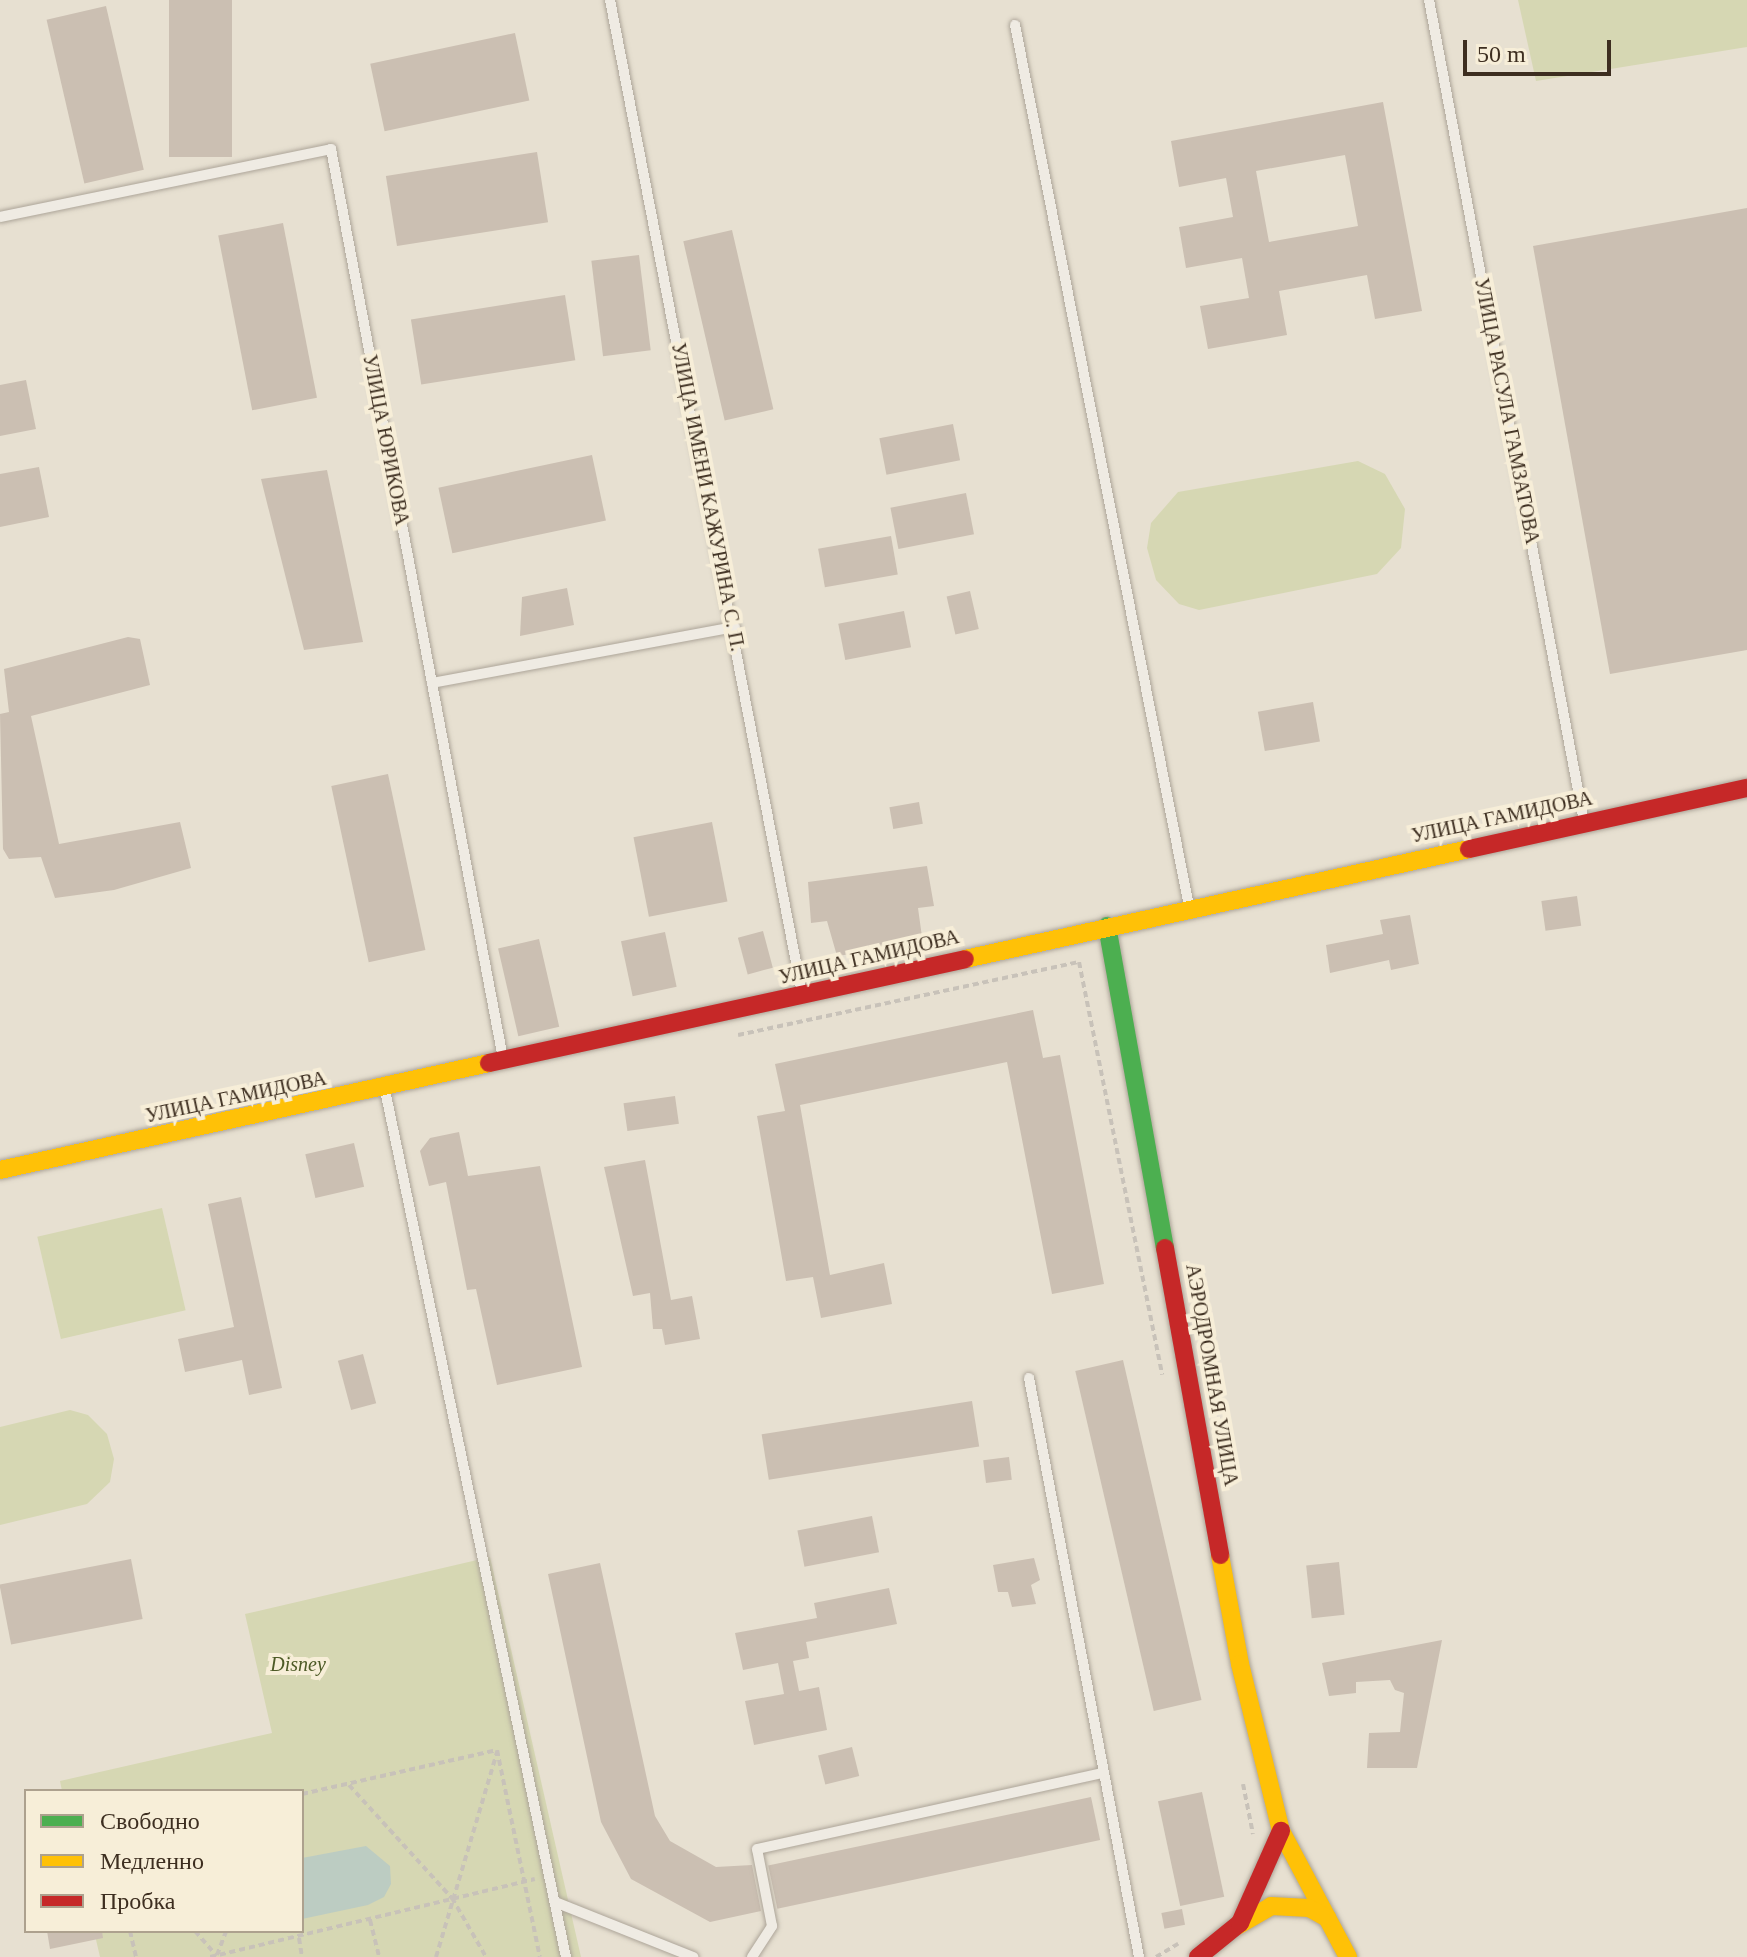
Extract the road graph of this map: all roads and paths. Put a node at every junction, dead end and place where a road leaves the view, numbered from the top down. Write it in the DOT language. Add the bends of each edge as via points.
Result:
graph roads {
  1 [pos="610,0"];
  2 [pos="1429,0"];
  3 [pos="1015,25"];
  4 [pos="0,217"];
  5 [pos="735,627"];
  6 [pos="432,683"];
  7 [pos="1747,788"];
  8 [pos="1584,822"];
  9 [pos="1190,908"];
  10 [pos="1107,926"];
  11 [pos="802,995"];
  12 [pos="727,1038"];
  13 [pos="503,1061"];
  14 [pos="385,1088"];
  15 [pos="0,1170"];
  16 [pos="1029,1378"];
  17 [pos="1163,1383"];
  18 [pos="497,1750"];
  19 [pos="1241,1772"];
  20 [pos="1104,1773"];
  21 [pos="349,1785"];
  22 [pos="304,1794"];
  23 [pos="1281,1831"];
  24 [pos="1256,1850"];
  25 [pos="550,1876"];
  26 [pos="524,1881"];
  27 [pos="452,1898"];
  28 [pos="555,1902"];
  29 [pos="1327,1918"];
  30 [pos="369,1919"];
  31 [pos="1240,1923"];
  32 [pos="130,1933"];
  33 [pos="197,1933"];
  34 [pos="225,1933"];
  35 [pos="299,1938"];
  36 [pos="136,1957"];
  37 [pos="215,1957"];
  38 [pos="302,1957"];
  39 [pos="379,1957"];
  40 [pos="436,1957"];
  41 [pos="486,1957"];
  42 [pos="540,1957"];
  43 [pos="566,1957"];
  44 [pos="693,1957"];
  45 [pos="752,1957"];
  46 [pos="1139,1957"];
  47 [pos="1198,1957"];
  48 [pos="1221,1957"];
  49 [pos="1348,1957"];
  1 -- 5 [label="lane, УЛИЦА ИМЕНИ КАЖУРИНА С. П."];
  2 -- 8 [label="lane, УЛИЦА РАСУЛА ГАМЗАТОВА"];
  3 -- 9 [label="lane"];
  4 -- 6 [label="lane, УЛИЦА ЮРИКОВА" via="331,149"];
  5 -- 6 [label="lane"];
  5 -- 11 [label="lane, УЛИЦА ИМЕНИ КАЖУРИНА С. П."];
  6 -- 13 [label="lane, УЛИЦА ЮРИКОВА"];
  7 -- 8 [label="street, УЛИЦА ГАМИДОВА"];
  8 -- 9 [label="street, УЛИЦА ГАМИДОВА"];
  9 -- 10 [label="street, УЛИЦА ГАМИДОВА"];
  10 -- 11 [label="street, УЛИЦА ГАМИДОВА"];
  10 -- 23 [label="street, АЭРОДРОМНАЯ УЛИЦА" via="1240,1664"];
  11 -- 13 [label="street, УЛИЦА ГАМИДОВА"];
  12 -- 17 [label="path" via="1079,962"];
  13 -- 14 [label="street, УЛИЦА ГАМИДОВА"];
  14 -- 15 [label="street, УЛИЦА ГАМИДОВА"];
  14 -- 25 [label="lane"];
  16 -- 20 [label="lane"];
  18 -- 21 [label="path"];
  18 -- 26 [label="path"];
  18 -- 27 [label="path"];
  19 -- 24 [label="path"];
  20 -- 45 [label="lane" via="757,1849 772,1926"];
  20 -- 46 [label="lane"];
  21 -- 22 [label="path"];
  21 -- 27 [label="path"];
  23 -- 29 [label="street, АЭРОДРОМНАЯ УЛИЦА"];
  23 -- 31 [label="street"];
  25 -- 26 [label="path"];
  25 -- 28 [label="lane"];
  26 -- 27 [label="path"];
  26 -- 42 [label="path"];
  27 -- 30 [label="path"];
  27 -- 40 [label="path"];
  27 -- 41 [label="path"];
  28 -- 43 [label="lane"];
  28 -- 44 [label="lane"];
  29 -- 31 [label="street" via="1291,1905 1262,1909"];
  29 -- 49 [label="street, АЭРОДРОМНАЯ УЛИЦА"];
  30 -- 35 [label="path"];
  30 -- 39 [label="path"];
  31 -- 47 [label="street"];
  31 -- 48 [label="street"];
  32 -- 36 [label="path"];
  33 -- 37 [label="path"];
  34 -- 37 [label="path"];
  35 -- 37 [label="path"];
  35 -- 38 [label="path"];
}
